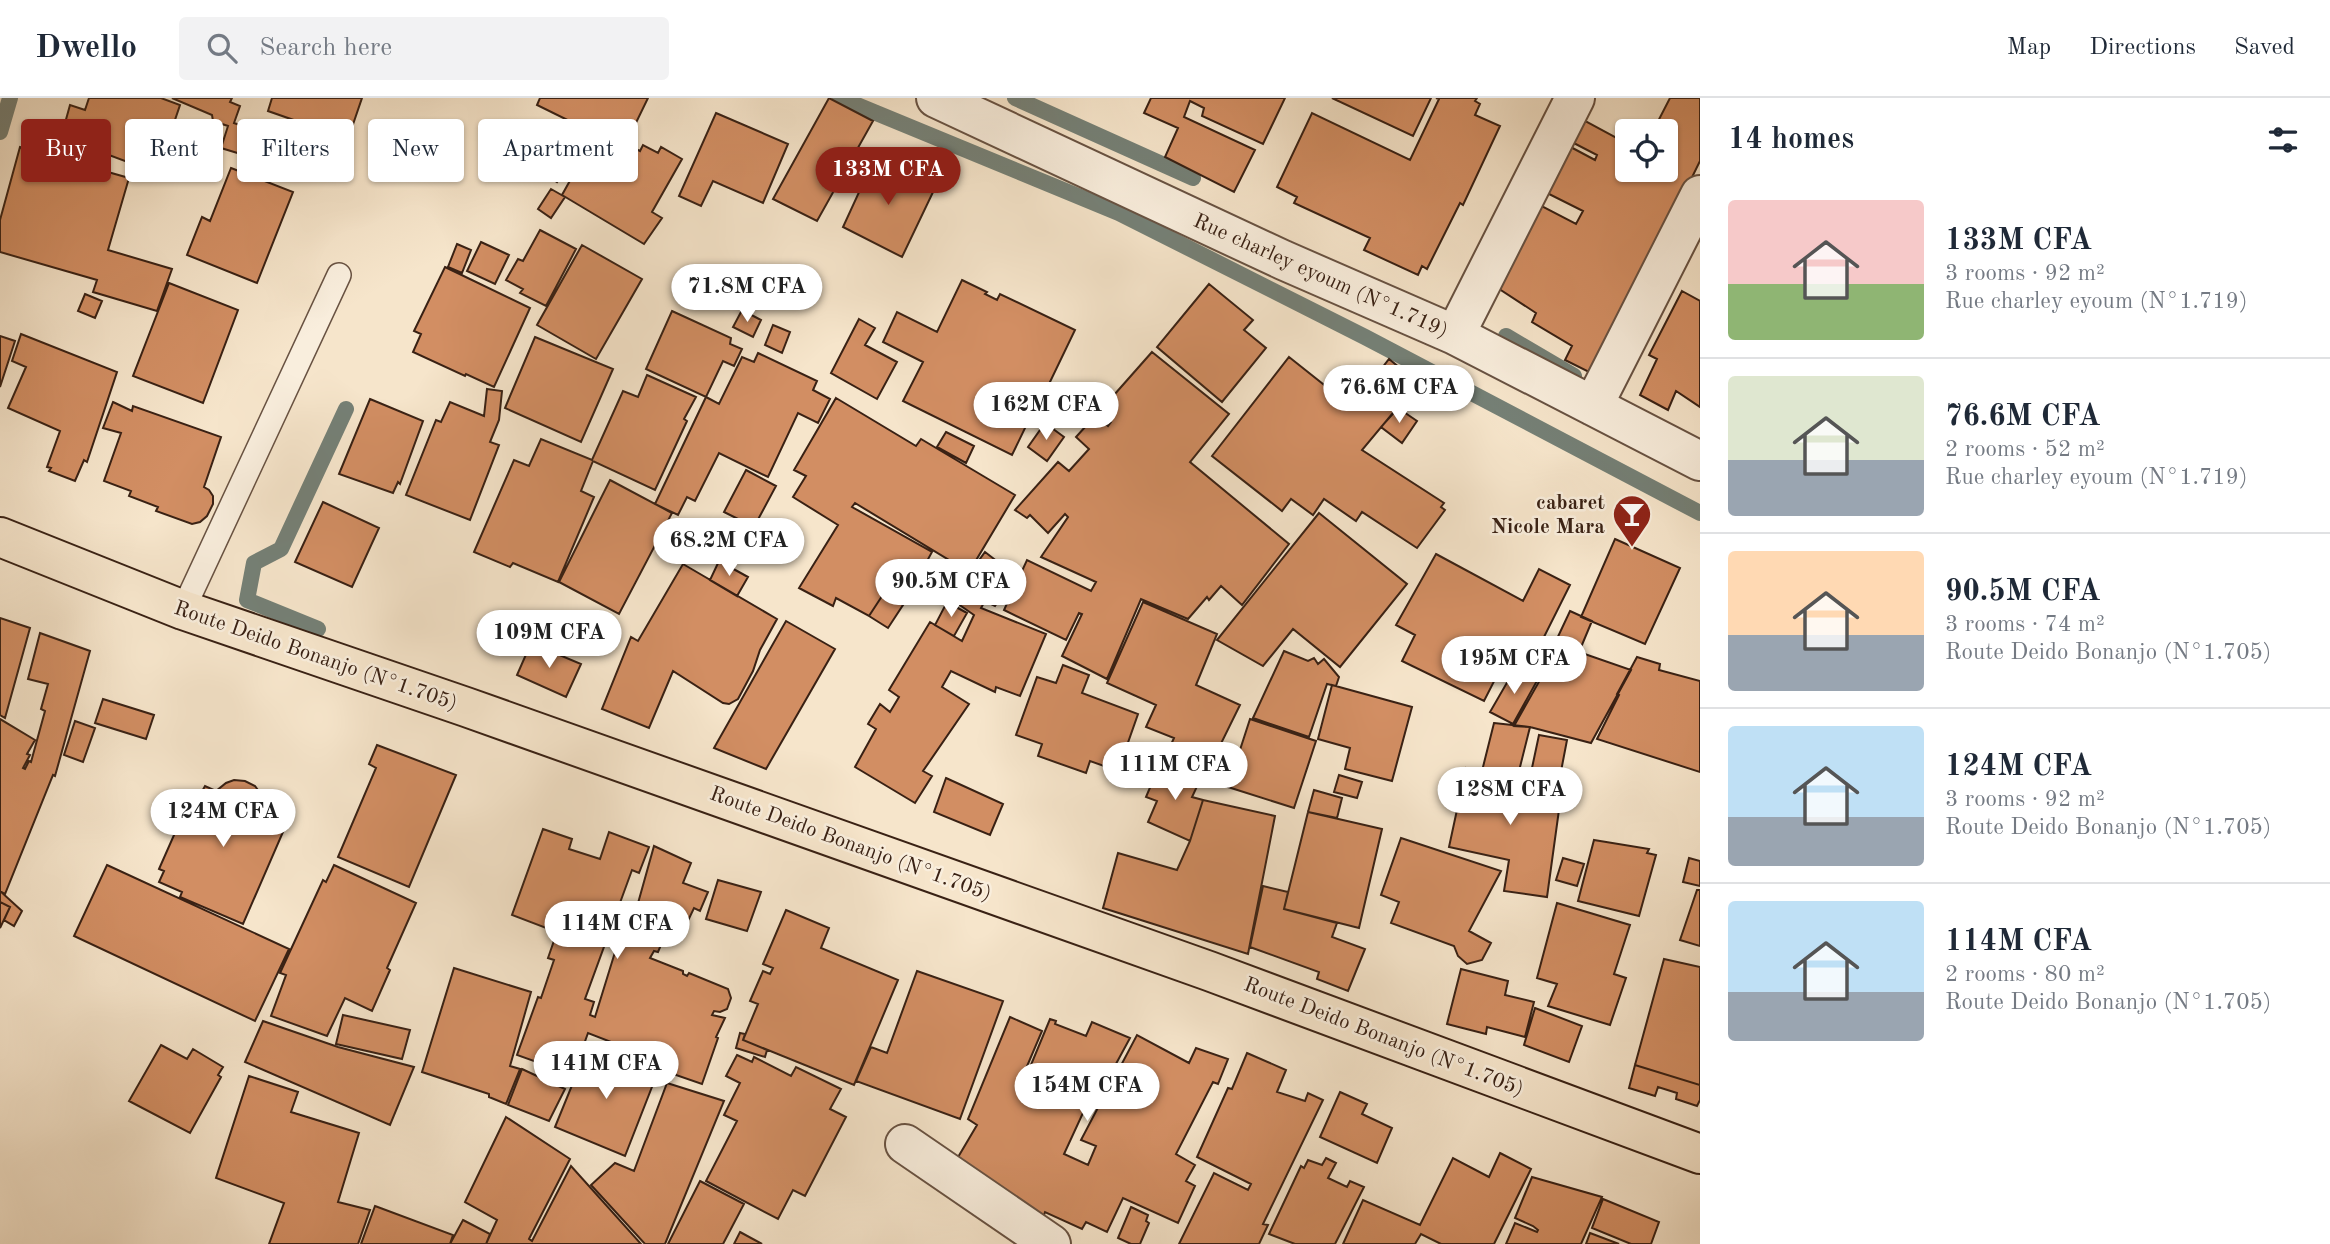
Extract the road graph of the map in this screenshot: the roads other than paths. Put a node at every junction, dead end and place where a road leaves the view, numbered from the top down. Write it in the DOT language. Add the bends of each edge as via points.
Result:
graph roads {
  1 [pos="936,98"];
  2 [pos="1575,98"];
  3 [pos="1700,195"];
  4 [pos="339,275"];
  5 [pos="1455,335"];
  6 [pos="1593,406"];
  7 [pos="1700,461"];
  8 [pos="0,537"];
  9 [pos="183,610"];
  10 [pos="905,1144"];
  11 [pos="1700,1154"];
  12 [pos="1051,1244"];
  1 -- 5 [label="street, Rue charley eyoum (N°1.719)"];
  2 -- 5 [label="street"];
  3 -- 6 [label="street"];
  4 -- 9 [label="lane"];
  5 -- 6 [label="street, Rue charley eyoum (N°1.719)"];
  6 -- 7 [label="street, Rue charley eyoum (N°1.719)"];
  8 -- 9 [label="main road, Route Deido Bonanjo (N°1.705)"];
  9 -- 11 [label="main road, Route Deido Bonanjo (N°1.705)" via="1209,971"];
  10 -- 12 [label="street"];
}
